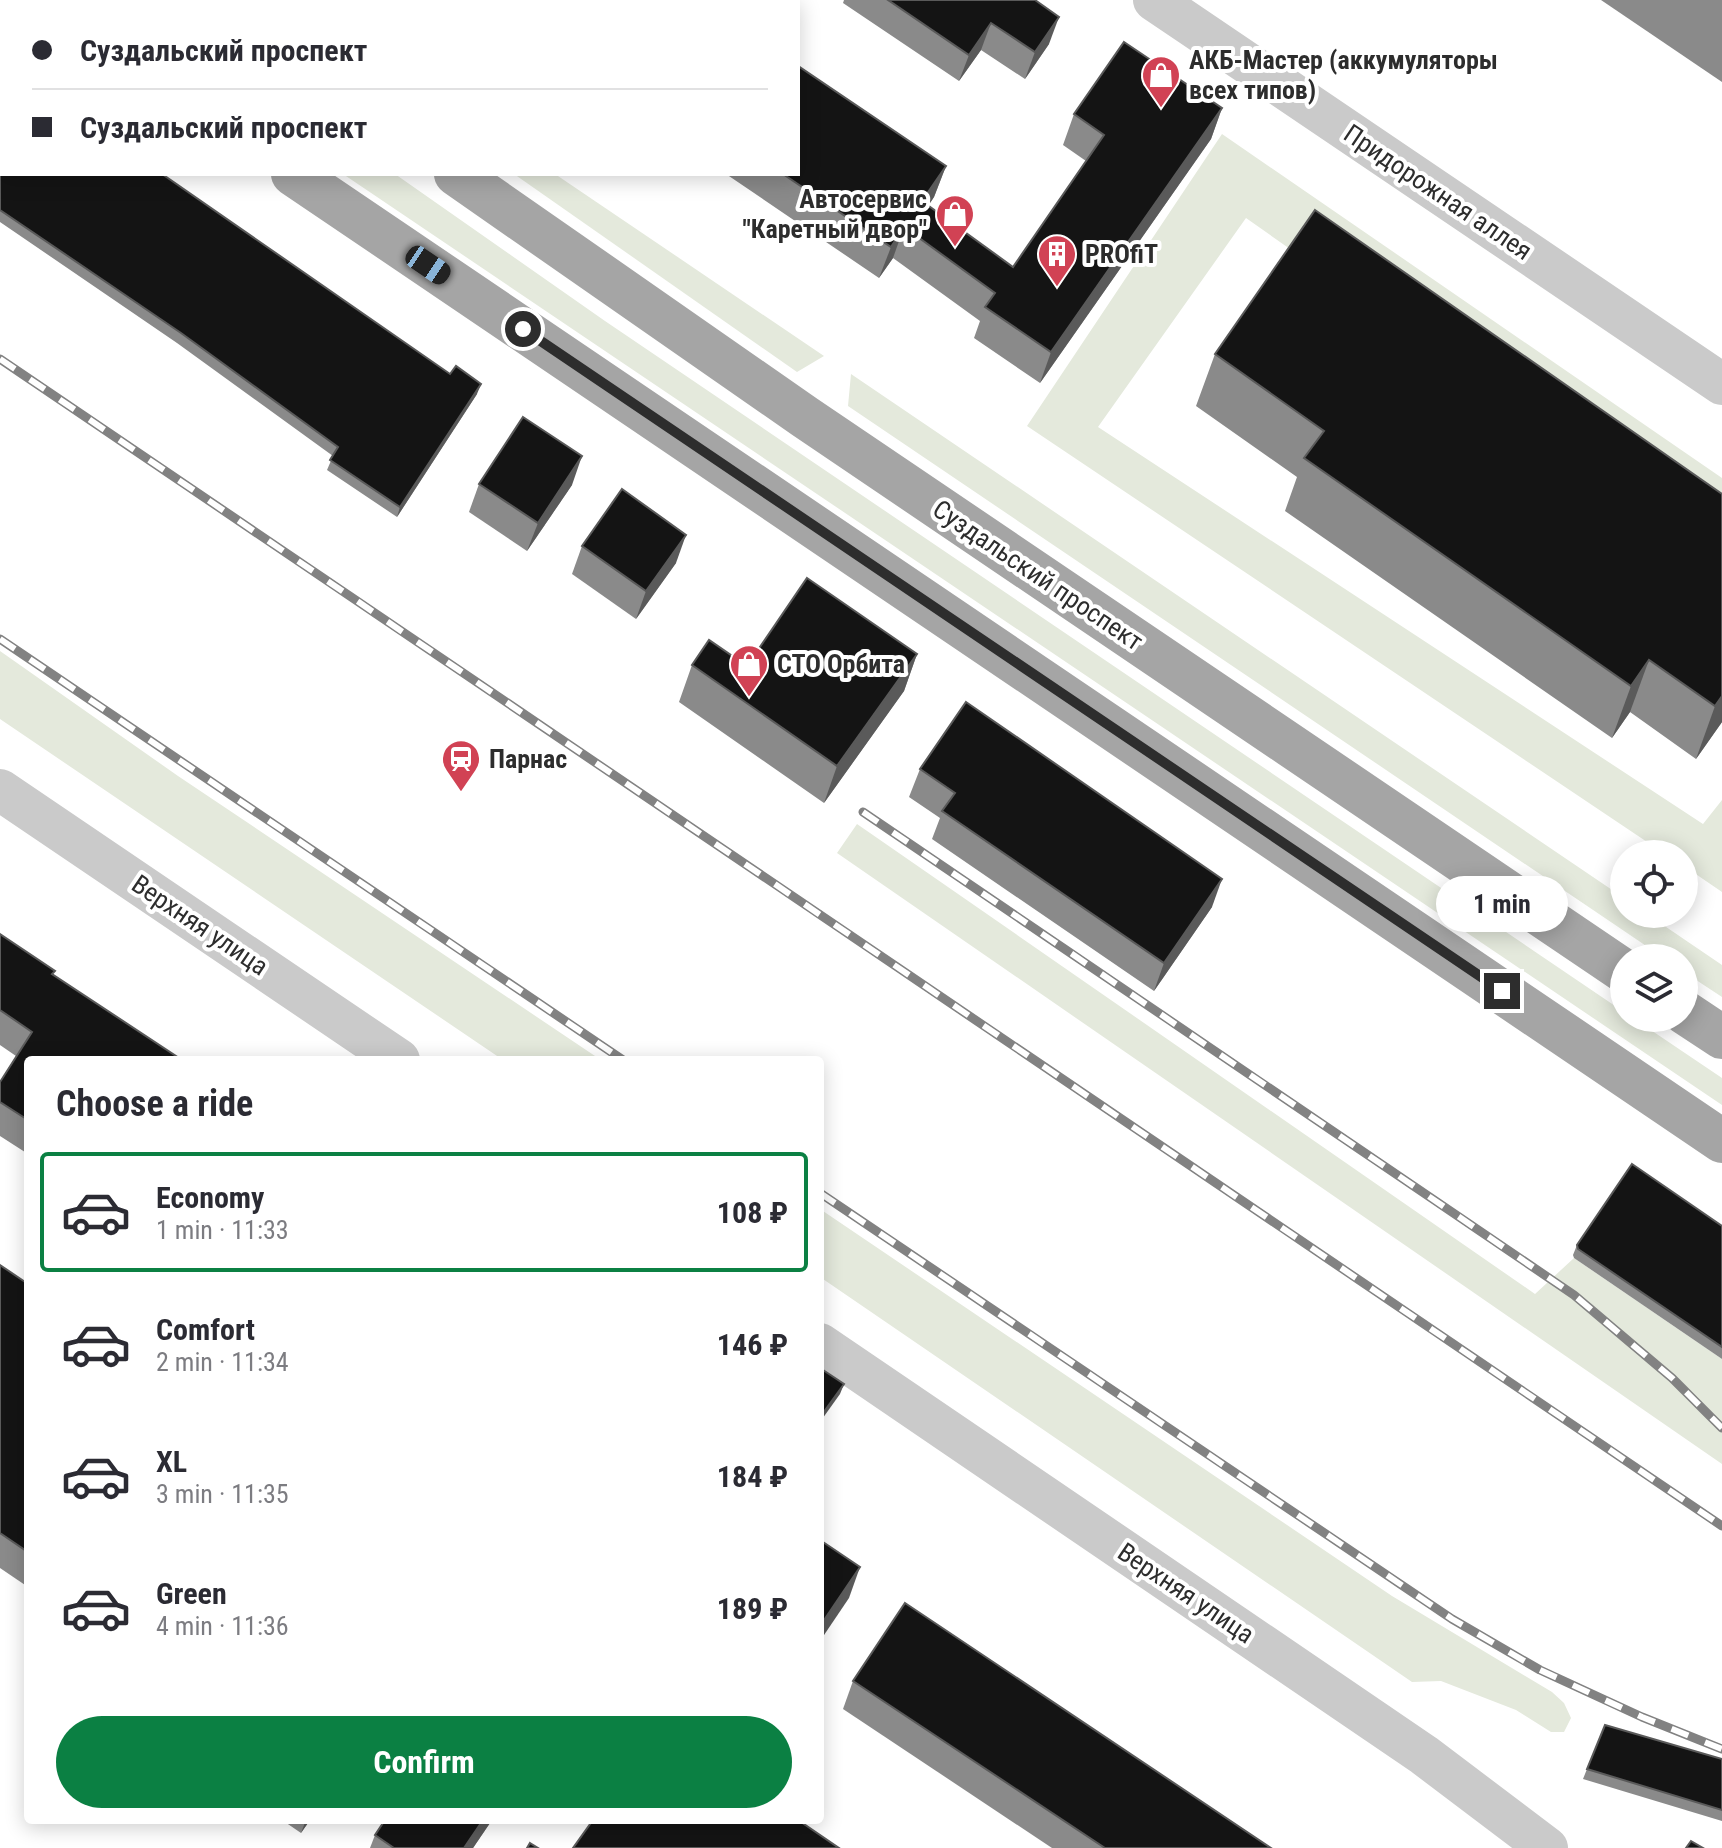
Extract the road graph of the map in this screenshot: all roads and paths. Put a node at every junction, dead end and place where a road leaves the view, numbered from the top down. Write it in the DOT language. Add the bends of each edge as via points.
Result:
graph roads {
  1 [pos="1154,0"];
  2 [pos="296,176"];
  3 [pos="459,176"];
  4 [pos="1722,384"];
  5 [pos="0,790"];
  6 [pos="1610,962"];
  7 [pos="1698,1021"];
  8 [pos="1722,1037"];
  9 [pos="393,1056"];
  10 [pos="1722,1141"];
  11 [pos="824,1347"];
  12 [pos="1547,1848"];
  1 -- 4 [label="street, Придорожная аллея"];
  2 -- 10 [label="main road"];
  3 -- 6 [label="main road, Суздальский проспект"];
  5 -- 9 [label="street, Верхняя улица"];
  7 -- 8 [label="main road"];
  11 -- 12 [label="street, Верхняя улица" via="1424,1755"];
}
